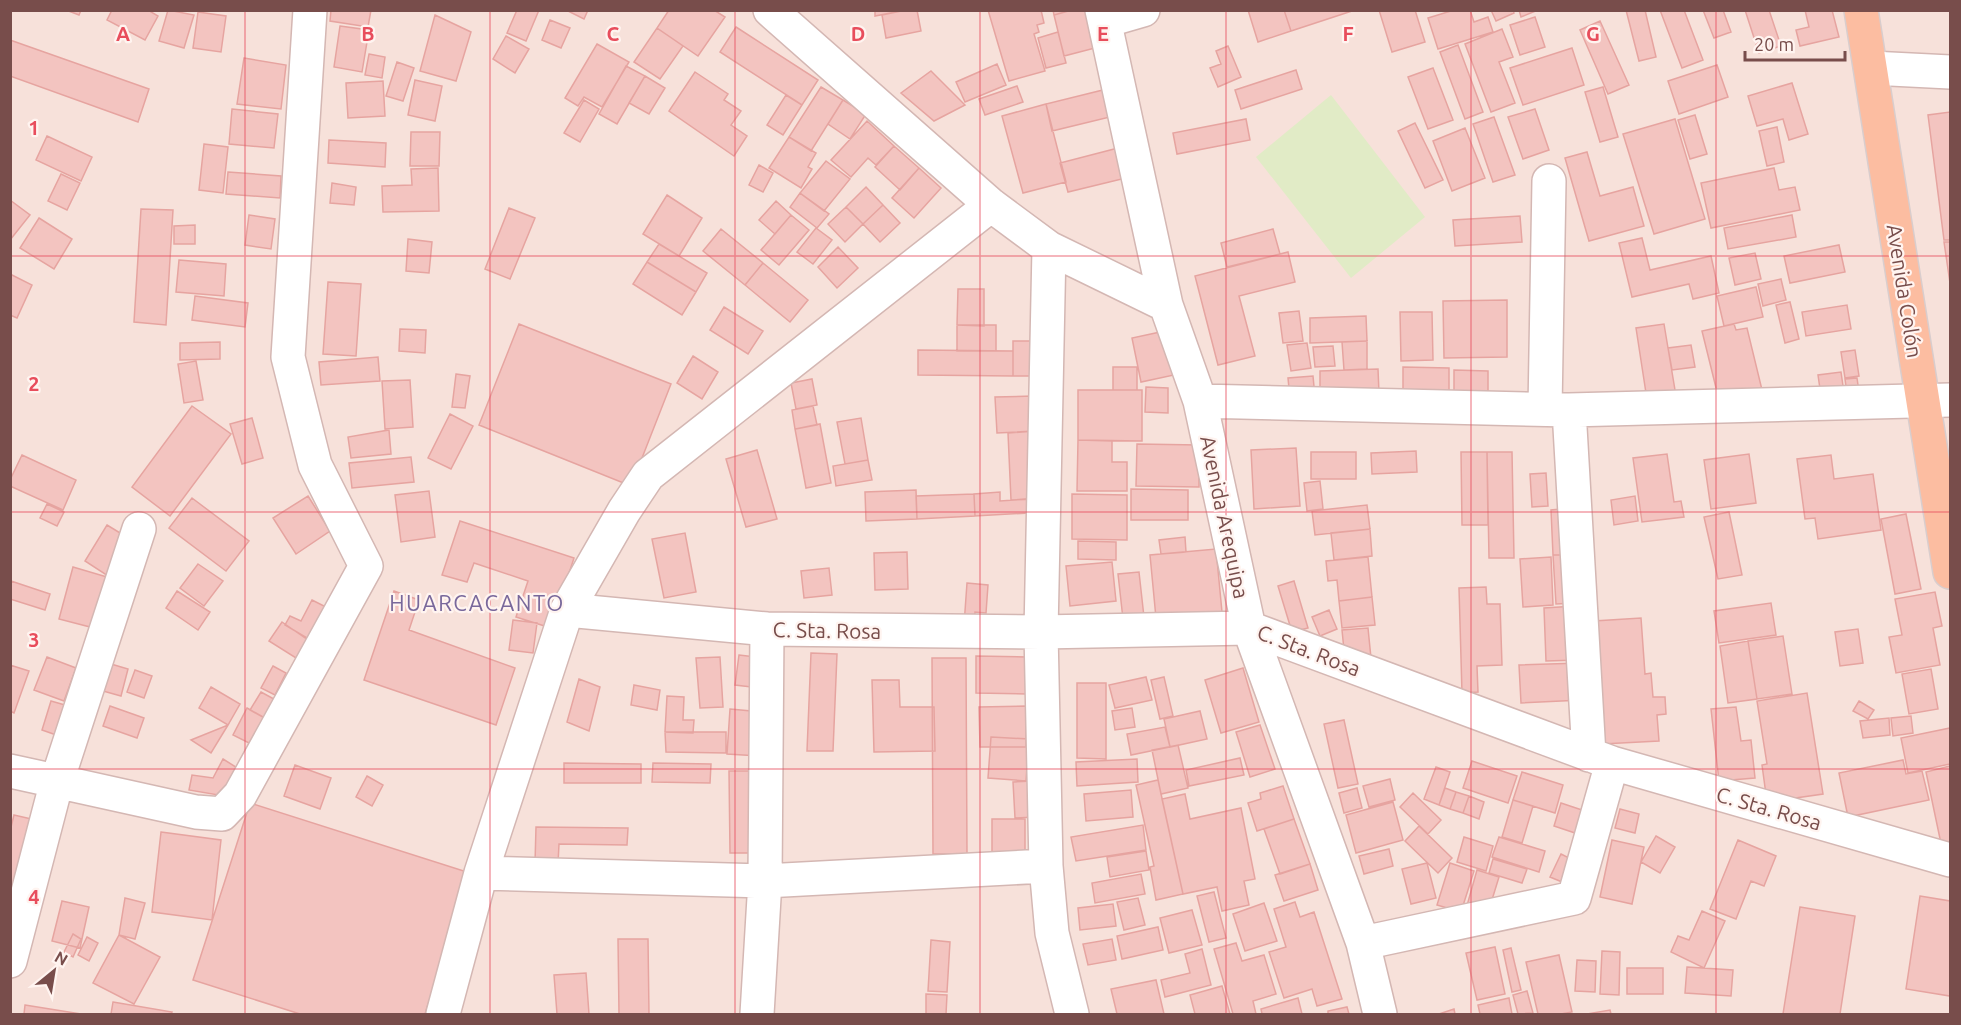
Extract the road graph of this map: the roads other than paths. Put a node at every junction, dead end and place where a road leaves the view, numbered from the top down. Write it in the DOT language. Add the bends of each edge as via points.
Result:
graph roads {
  1 [pos="310,10"];
  2 [pos="770,10"];
  3 [pos="1143,10"];
  4 [pos="1862,10"];
  5 [pos="1103,16"];
  6 [pos="1871,68"];
  7 [pos="1950,72"];
  8 [pos="1549,181"];
  9 [pos="991,205"];
  10 [pos="1049,248"];
  11 [pos="1166,305"];
  12 [pos="1936,400"];
  13 [pos="1200,401"];
  14 [pos="1557,410"];
  15 [pos="139,529"];
  16 [pos="1950,572"];
  17 [pos="567,610"];
  18 [pos="1249,628"];
  19 [pos="767,629"];
  20 [pos="1041,632"];
  21 [pos="1601,759"];
  22 [pos="10,771"];
  23 [pos="57,781"];
  24 [pos="1950,860"];
  25 [pos="1046,866"];
  26 [pos="481,873"];
  27 [pos="765,881"];
  28 [pos="1363,943"];
  29 [pos="10,961"];
  30 [pos="443,1014"];
  31 [pos="757,1014"];
  32 [pos="1072,1014"];
  33 [pos="1380,1014"];
  1 -- 23 [label="street" via="288,357 315,465 366,566 240,795 222,814 196,812"];
  2 -- 9 [label="street"];
  3 -- 5 [label="street"];
  4 -- 6 [label="main road, Avenida Colón"];
  5 -- 11 [label="street, Avenida Arequipa"];
  6 -- 7 [label="street"];
  6 -- 12 [label="main road, Avenida Colón"];
  8 -- 14 [label="street"];
  9 -- 10 [label="street"];
  9 -- 17 [label="street" via="648,475"];
  10 -- 11 [label="street"];
  10 -- 20 [label="street"];
  11 -- 13 [label="street, Avenida Arequipa"];
  12 -- 14 [label="street"];
  12 -- 16 [label="main road, Avenida Colón"];
  13 -- 14 [label="street"];
  13 -- 18 [label="street, Avenida Arequipa"];
  14 -- 21 [label="street"];
  15 -- 23 [label="street"];
  17 -- 19 [label="street, C. Sta. Rosa"];
  17 -- 26 [label="street"];
  18 -- 20 [label="street, C. Sta. Rosa"];
  18 -- 21 [label="street, C. Sta. Rosa"];
  18 -- 28 [label="street, Avenida Arequipa"];
  19 -- 20 [label="street, C. Sta. Rosa"];
  19 -- 27 [label="street"];
  20 -- 25 [label="street"];
  21 -- 24 [label="street, C. Sta. Rosa"];
  21 -- 28 [label="street" via="1574,898"];
  22 -- 23 [label="street"];
  23 -- 29 [label="street"];
  25 -- 27 [label="street"];
  25 -- 32 [label="street" via="1052,933"];
  26 -- 27 [label="street"];
  26 -- 30 [label="street"];
  27 -- 31 [label="street"];
  28 -- 33 [label="street, Avenida Arequipa"];
}
